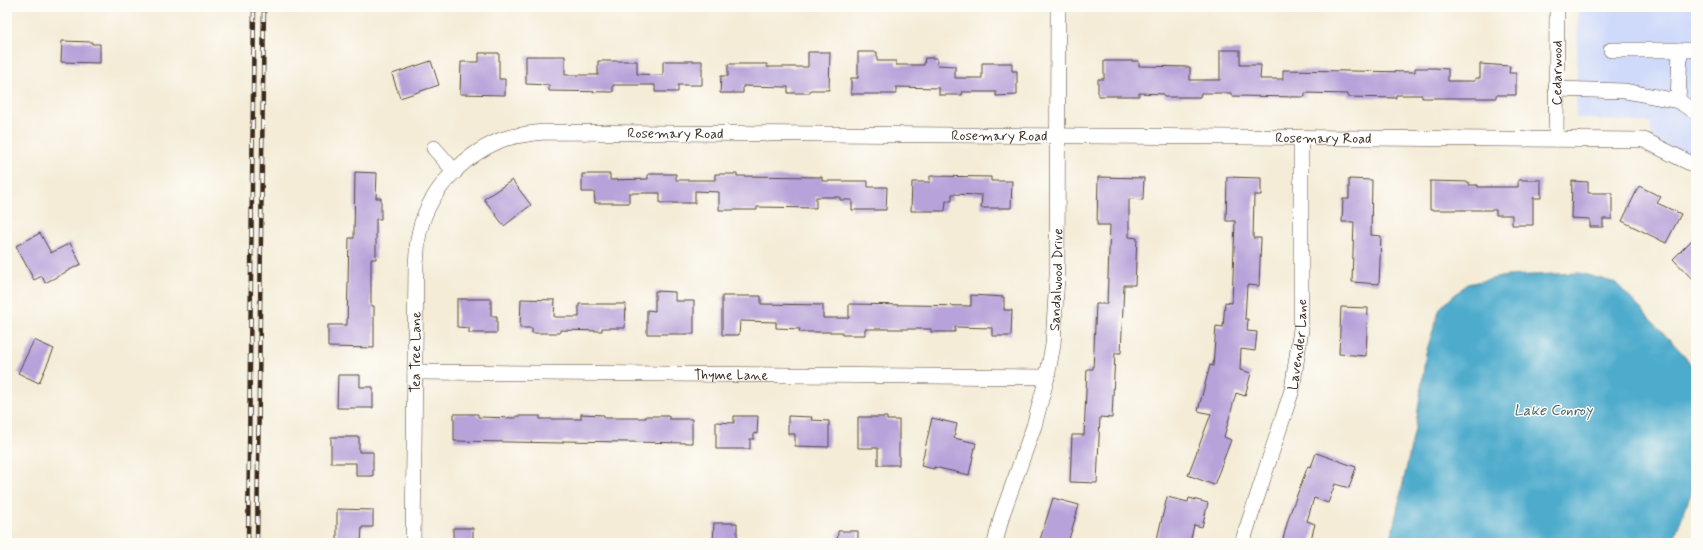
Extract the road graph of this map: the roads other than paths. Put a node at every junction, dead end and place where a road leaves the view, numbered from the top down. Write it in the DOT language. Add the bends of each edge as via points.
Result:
graph roads {
  1 [pos="1058,7"];
  2 [pos="1557,7"];
  3 [pos="1611,50"];
  4 [pos="1680,50"];
  5 [pos="1696,50"];
  6 [pos="1556,89"];
  7 [pos="1678,101"];
  8 [pos="1696,112"];
  9 [pos="1057,136"];
  10 [pos="1301,138"];
  11 [pos="1556,139"];
  12 [pos="434,148"];
  13 [pos="1696,166"];
  14 [pos="455,172"];
  15 [pos="415,372"];
  16 [pos="1046,377"];
  17 [pos="412,543"];
  18 [pos="995,543"];
  19 [pos="1242,543"];
  1 -- 9 [label="street, Sandalwood Drive"];
  2 -- 6 [label="street, Cedarwood"];
  3 -- 4 [label="street"];
  4 -- 5 [label="street"];
  4 -- 7 [label="street"];
  6 -- 7 [label="street" via="1625,91"];
  6 -- 11 [label="street, Cedarwood"];
  7 -- 8 [label="street"];
  9 -- 10 [label="street, Rosemary Road"];
  9 -- 14 [label="street, Rosemary Road" via="542,132 501,140 467,160"];
  9 -- 16 [label="street, Sandalwood Drive" via="1056,311 1053,345"];
  10 -- 11 [label="street, Rosemary Road"];
  10 -- 19 [label="street, Lavender Lane" via="1301,329 1292,390"];
  11 -- 13 [label="street, Rosemary Road" via="1644,140"];
  12 -- 14 [label="street"];
  14 -- 15 [label="street, Tea Tree Lane" via="433,197 419,238 416,264"];
  15 -- 16 [label="street, Thyme Lane"];
  15 -- 17 [label="street, Tea Tree Lane"];
  16 -- 18 [label="street, Sandalwood Drive" via="1034,426 1002,515"];
}
